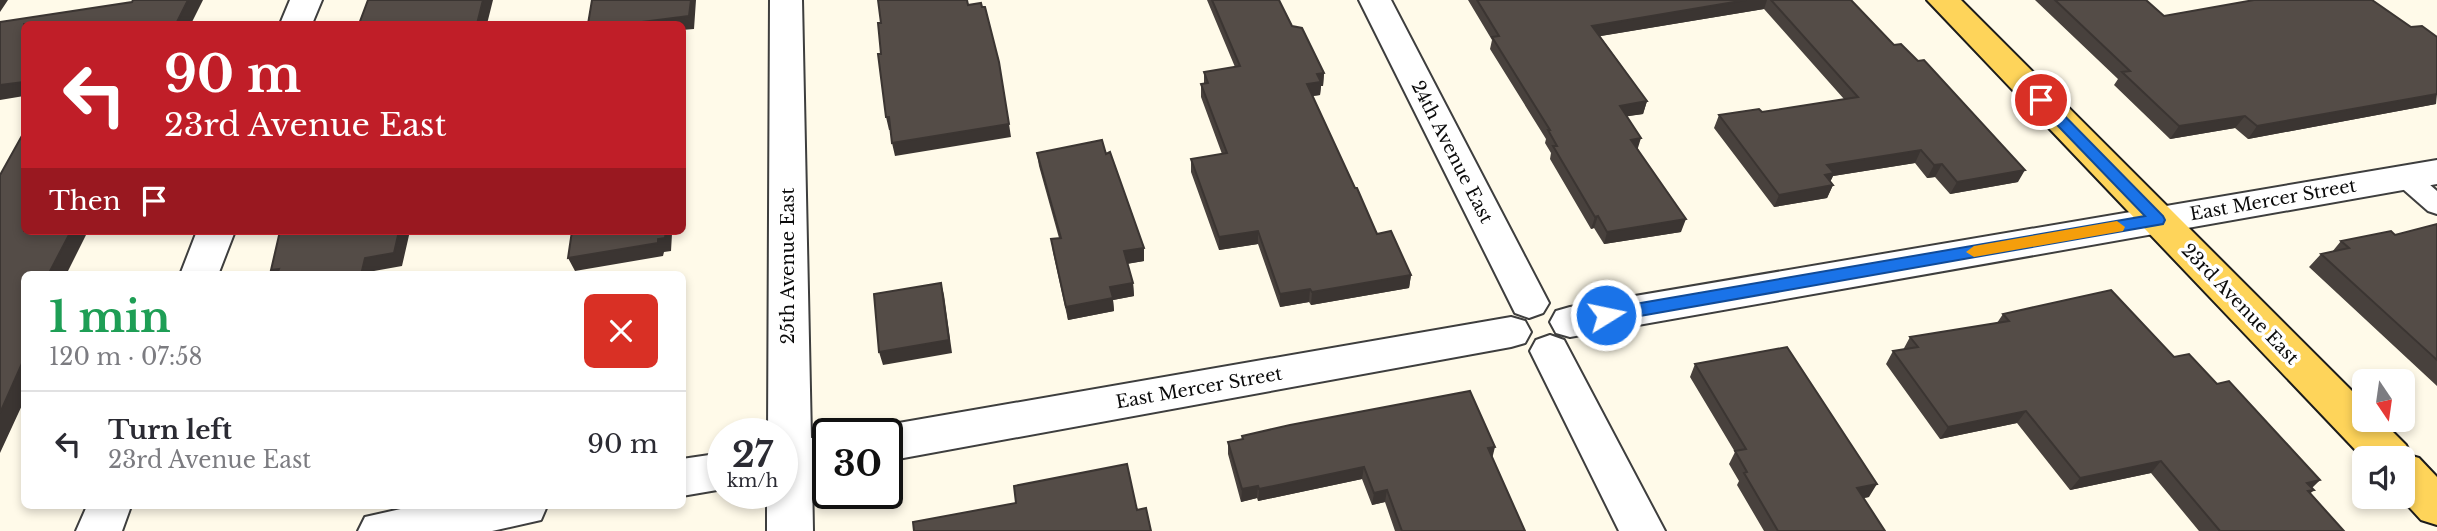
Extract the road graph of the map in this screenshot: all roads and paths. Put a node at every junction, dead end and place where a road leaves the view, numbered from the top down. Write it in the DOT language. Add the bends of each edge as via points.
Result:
graph roads {
  1 [pos="306,0"];
  2 [pos="786,0"];
  3 [pos="1375,0"];
  4 [pos="1943,0"];
  5 [pos="297,21"];
  6 [pos="2421,174"];
  7 [pos="2437,205"];
  8 [pos="2158,220"];
  9 [pos="214,235"];
  10 [pos="201,271"];
  11 [pos="1520,318"];
  12 [pos="1560,336"];
  13 [pos="903,440"];
  14 [pos="2379,446"];
  15 [pos="800,458"];
  16 [pos="707,474"];
  17 [pos="686,477"];
  18 [pos="2415,483"];
  19 [pos="2437,506"];
  20 [pos="108,509"];
  21 [pos="508,509"];
  22 [pos="99,531"];
  23 [pos="381,531"];
  24 [pos="790,531"];
  25 [pos="1642,531"];
  1 -- 5 [label="street"];
  2 -- 15 [label="street, 25th Avenue East"];
  3 -- 11 [label="street, 24th Avenue East"];
  4 -- 8 [label="main road, 23rd Avenue East"];
  6 -- 7 [label="lane"];
  6 -- 8 [label="street, East Mercer Street"];
  8 -- 12 [label="street, East Mercer Street"];
  8 -- 14 [label="main road, 23rd Avenue East"];
  9 -- 10 [label="street"];
  11 -- 12 [label="street" via="1554,307"];
  11 -- 13 [label="street, East Mercer Street"];
  12 -- 25 [label="street"];
  15 -- 24 [label="street, 25th Avenue East"];
  16 -- 17 [label="street"];
  18 -- 19 [label="main road"];
  20 -- 22 [label="street"];
  21 -- 23 [label="street"];
}
